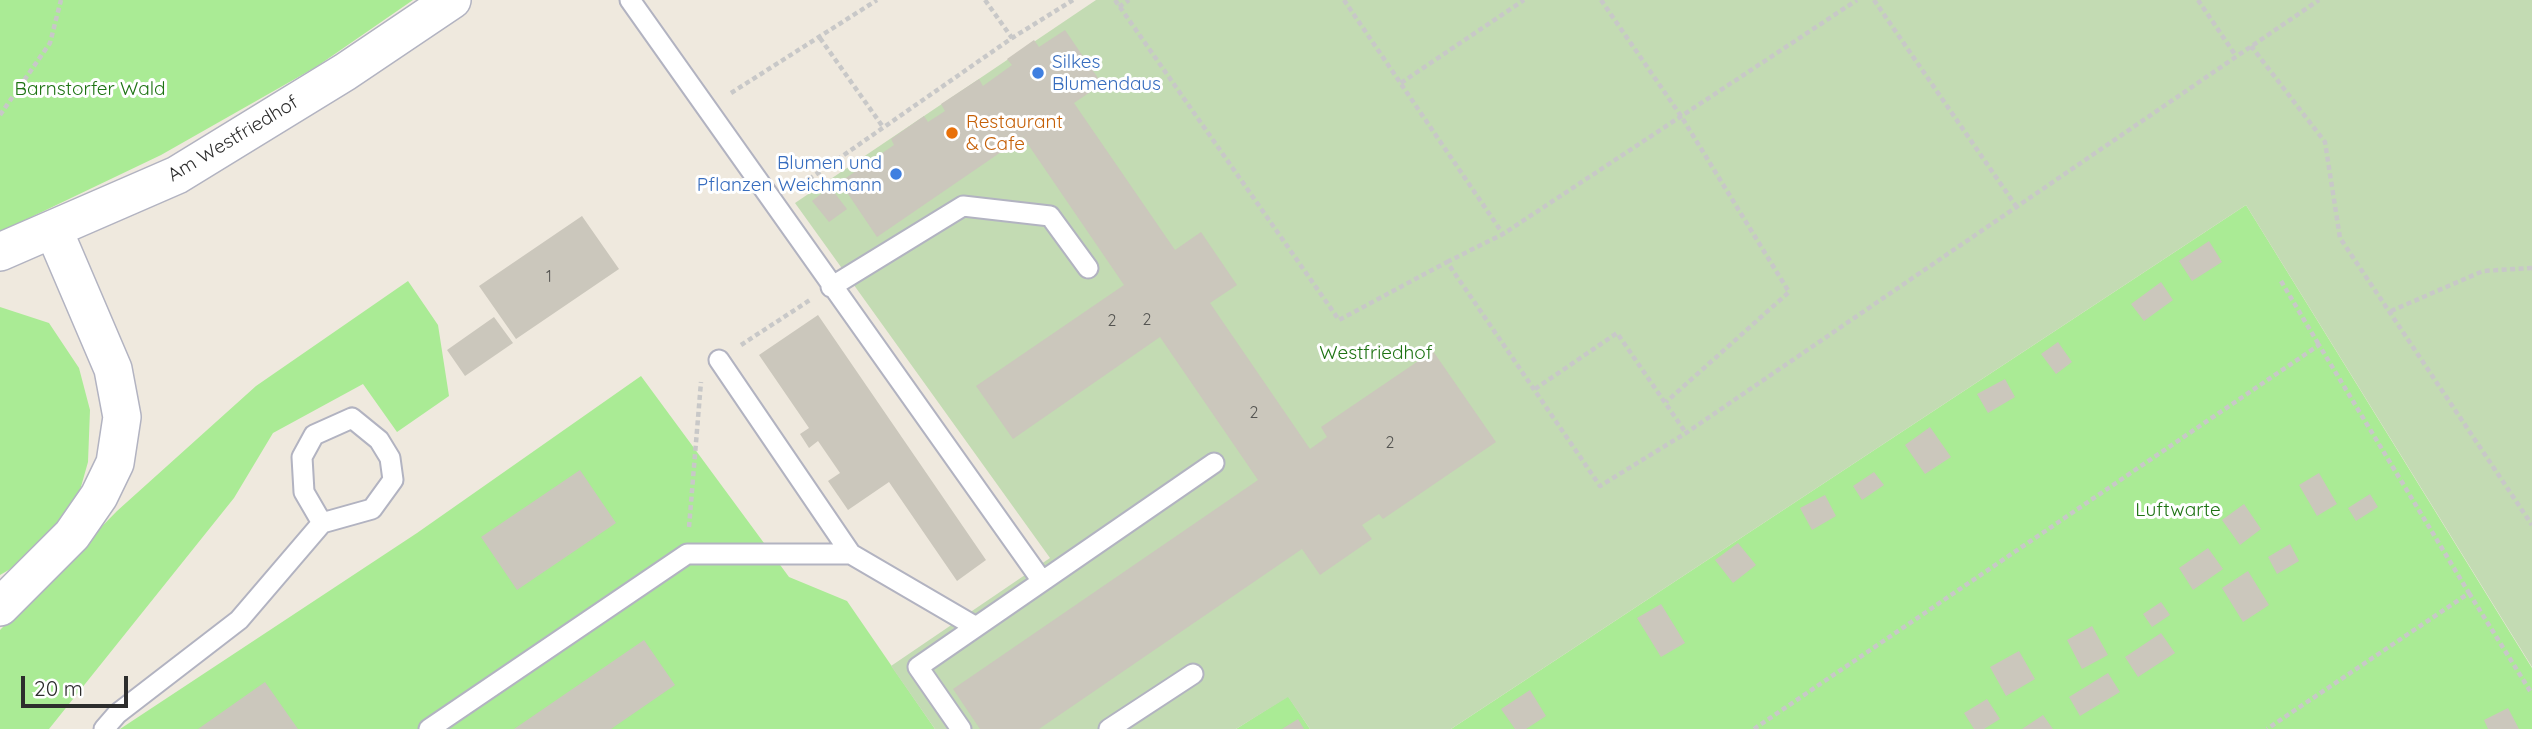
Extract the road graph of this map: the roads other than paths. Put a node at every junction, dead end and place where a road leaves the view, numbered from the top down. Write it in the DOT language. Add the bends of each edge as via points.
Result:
graph roads {
  1 [pos="452,0"];
  2 [pos="630,0"];
  3 [pos="54,231"];
  4 [pos="0,252"];
  5 [pos="1088,268"];
  6 [pos="831,286"];
  7 [pos="719,360"];
  8 [pos="1214,463"];
  9 [pos="322,523"];
  10 [pos="851,554"];
  11 [pos="1042,581"];
  12 [pos="0,607"];
  13 [pos="976,627"];
  14 [pos="1193,674"];
  15 [pos="104,729"];
  16 [pos="429,729"];
  17 [pos="961,729"];
  18 [pos="1109,729"];
  1 -- 3 [label="street, Am Westfriedhof" via="177,175"];
  2 -- 6 [label="lane"];
  3 -- 4 [label="street, Am Westfriedhof"];
  3 -- 12 [label="street" via="113,369 122,417 115,463 99,496 72,535"];
  5 -- 6 [label="lane" via="1050,216 962,206"];
  6 -- 11 [label="lane"];
  7 -- 10 [label="lane"];
  8 -- 11 [label="lane"];
  9 -- 9 [label="lane" via="372,509 393,480 390,458 379,440 352,418 314,435 302,457 304,492"];
  9 -- 15 [label="lane" via="239,620"];
  10 -- 13 [label="lane"];
  10 -- 16 [label="lane" via="687,554"];
  11 -- 13 [label="lane"];
  13 -- 17 [label="lane" via="918,667"];
  14 -- 18 [label="lane"];
}
